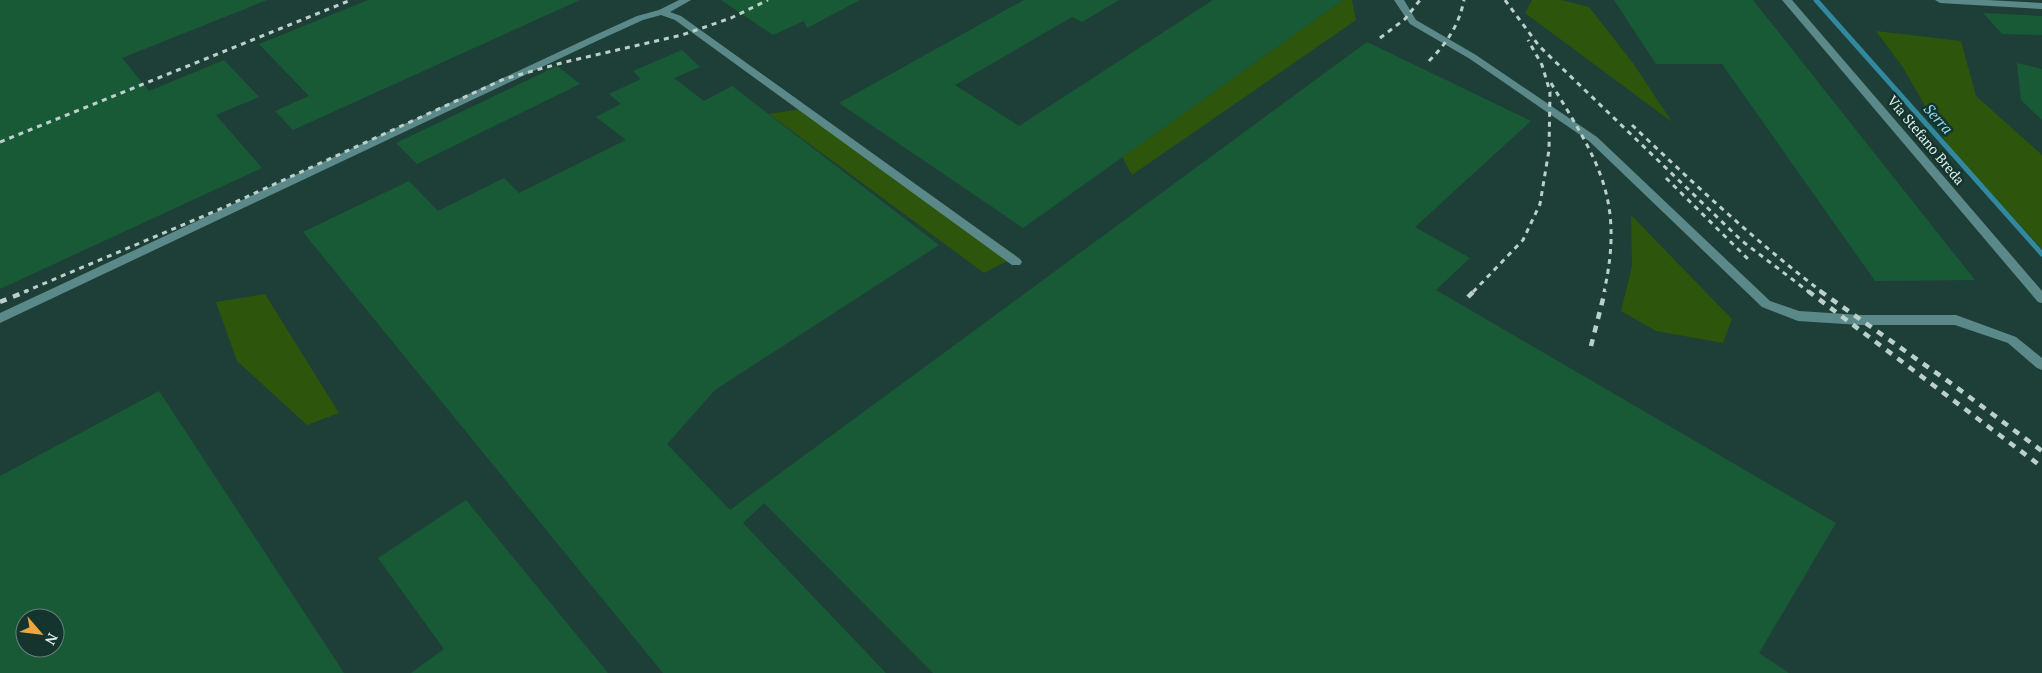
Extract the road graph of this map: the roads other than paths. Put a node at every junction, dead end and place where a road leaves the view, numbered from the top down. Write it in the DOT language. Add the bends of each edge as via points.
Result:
graph roads {
  1 [pos="686,0"];
  2 [pos="1399,0"];
  3 [pos="1786,0"];
  4 [pos="1940,0"];
  5 [pos="2042,6"];
  6 [pos="662,12"];
  7 [pos="1016,262"];
  8 [pos="2042,300"];
  9 [pos="0,318"];
  10 [pos="2042,365"];
  1 -- 6 [label="street"];
  2 -- 10 [label="street" via="1413,22 1473,57 1594,139 1766,304 1798,316 1956,320 2012,340"];
  3 -- 8 [label="street, Via Stefano Breda"];
  4 -- 5 [label="street"];
  6 -- 7 [label="street" via="678,18"];
  6 -- 9 [label="street" via="596,38"];
}
